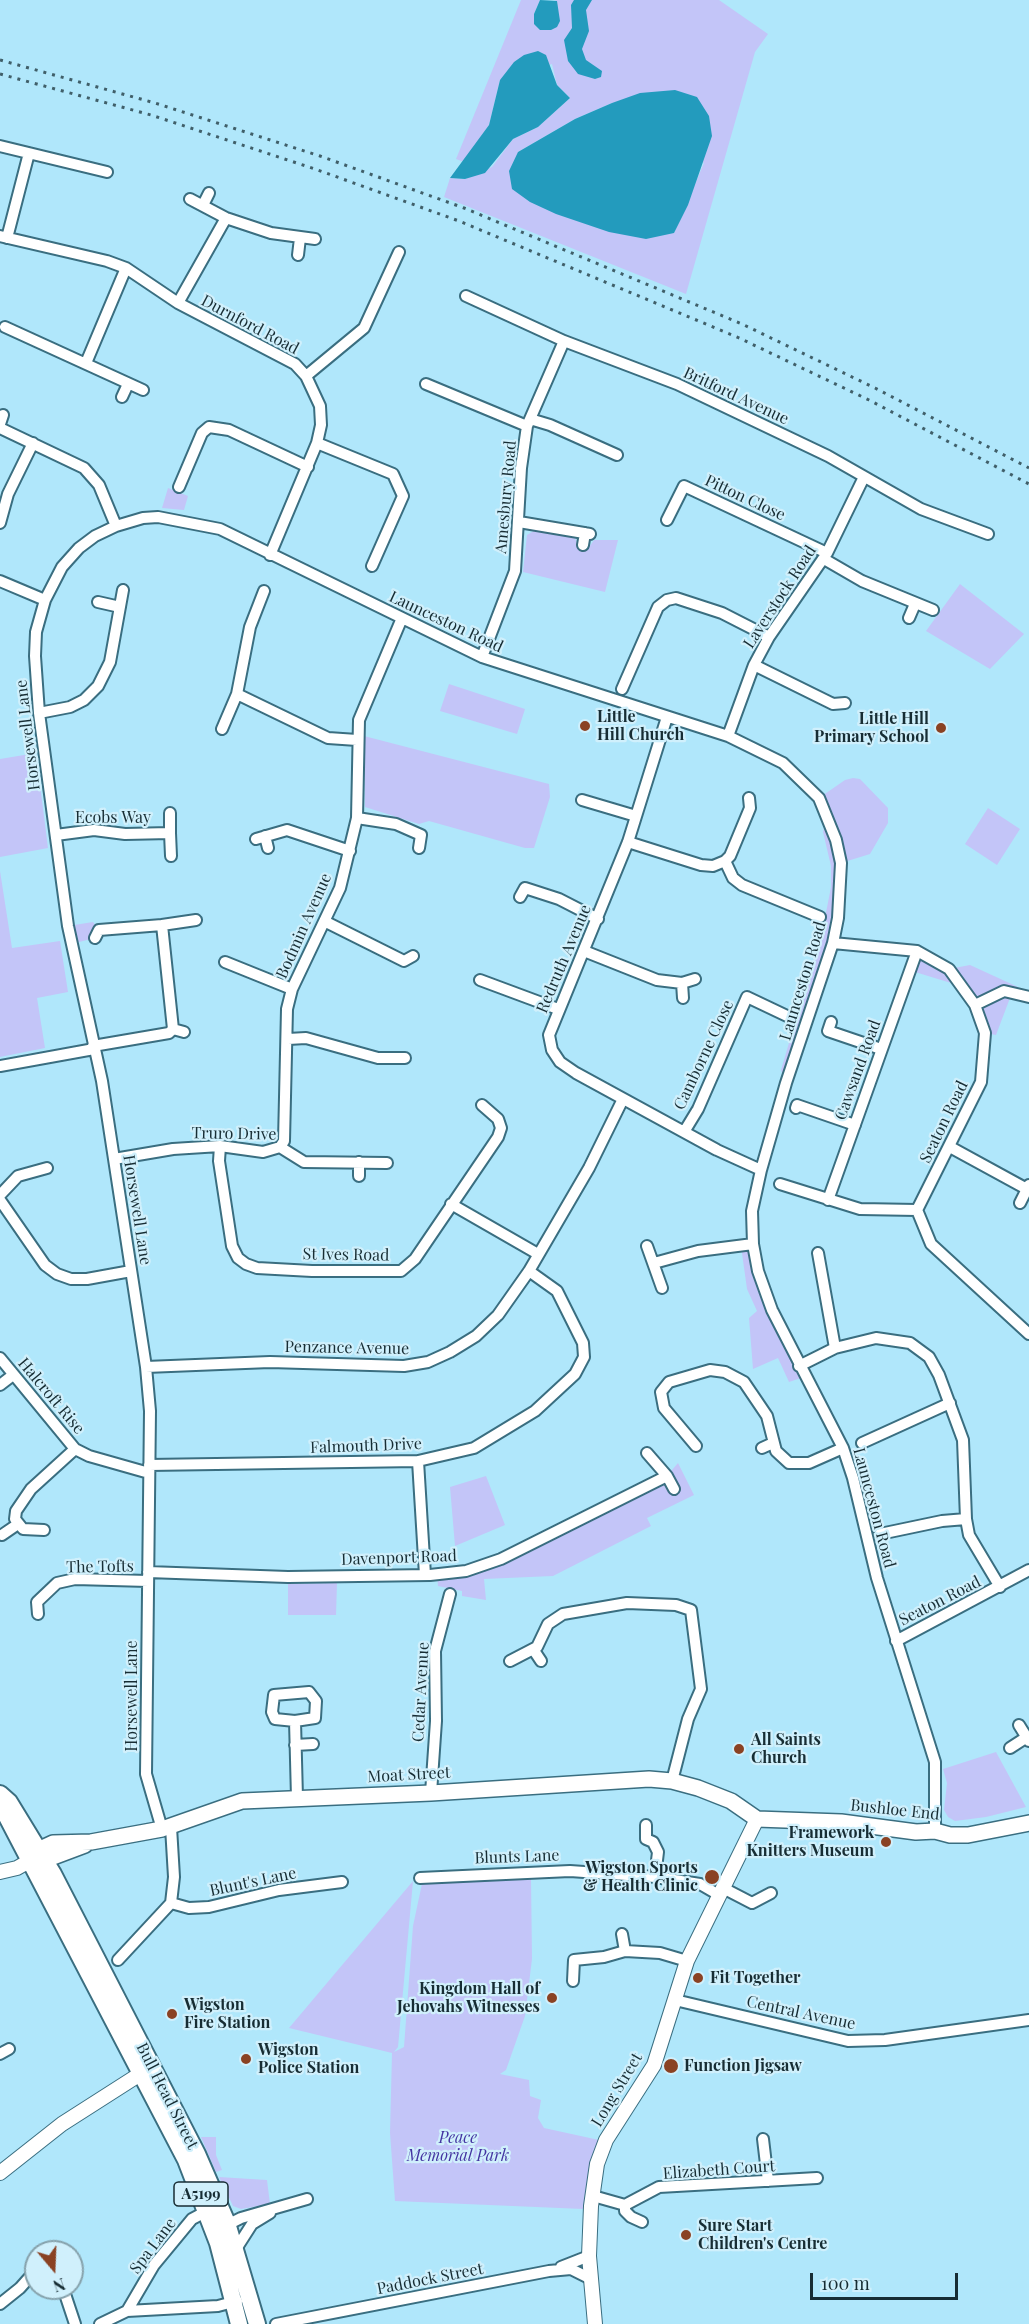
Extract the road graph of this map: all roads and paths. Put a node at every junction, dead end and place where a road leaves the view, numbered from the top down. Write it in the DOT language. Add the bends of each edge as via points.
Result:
graph roads {
  1 [pos="0,146"];
  2 [pos="29,153"];
  3 [pos="107,172"];
  4 [pos="209,193"];
  5 [pos="190,199"];
  6 [pos="203,205"];
  7 [pos="226,218"];
  8 [pos="4,237"];
  9 [pos="300,238"];
  10 [pos="315,239"];
  11 [pos="399,252"];
  12 [pos="297,255"];
  13 [pos="126,268"];
  14 [pos="466,296"];
  15 [pos="178,303"];
  16 [pos="5,327"];
  17 [pos="564,341"];
  18 [pos="86,363"];
  19 [pos="306,376"];
  20 [pos="128,384"];
  21 [pos="426,384"];
  22 [pos="143,390"];
  23 [pos="122,397"];
  24 [pos="1,422"];
  25 [pos="528,422"];
  26 [pos="610,437"];
  27 [pos="33,443"];
  28 [pos="317,443"];
  29 [pos="604,448"];
  30 [pos="617,455"];
  31 [pos="308,467"];
  32 [pos="864,477"];
  33 [pos="179,487"];
  34 [pos="667,520"];
  35 [pos="519,522"];
  36 [pos="0,523"];
  37 [pos="116,526"];
  38 [pos="988,534"];
  39 [pos="584,545"];
  40 [pos="270,555"];
  41 [pos="826,556"];
  42 [pos="372,566"];
  43 [pos="0,581"];
  44 [pos="123,590"];
  45 [pos="264,591"];
  46 [pos="45,600"];
  47 [pos="98,602"];
  48 [pos="915,603"];
  49 [pos="120,607"];
  50 [pos="933,610"];
  51 [pos="402,618"];
  52 [pos="909,618"];
  53 [pos="769,637"];
  54 [pos="482,657"];
  55 [pos="754,665"];
  56 [pos="622,689"];
  57 [pos="237,694"];
  58 [pos="845,703"];
  59 [pos="39,713"];
  60 [pos="667,717"];
  61 [pos="222,729"];
  62 [pos="728,736"];
  63 [pos="357,740"];
  64 [pos="749,798"];
  65 [pos="582,800"];
  66 [pos="170,813"];
  67 [pos="636,816"];
  68 [pos="357,818"];
  69 [pos="170,833"];
  70 [pos="56,835"];
  71 [pos="628,842"];
  72 [pos="268,848"];
  73 [pos="419,848"];
  74 [pos="350,851"];
  75 [pos="171,856"];
  76 [pos="725,861"];
  77 [pos="520,897"];
  78 [pos="820,917"];
  79 [pos="598,919"];
  80 [pos="196,920"];
  81 [pos="326,922"];
  82 [pos="162,925"];
  83 [pos="96,930"];
  84 [pos="833,943"];
  85 [pos="584,951"];
  86 [pos="917,951"];
  87 [pos="225,962"];
  88 [pos="406,962"];
  89 [pos="695,979"];
  90 [pos="480,980"];
  91 [pos="682,983"];
  92 [pos="292,989"];
  93 [pos="1029,997"];
  94 [pos="683,998"];
  95 [pos="975,1005"];
  96 [pos="558,1009"];
  97 [pos="788,1016"];
  98 [pos="831,1022"];
  99 [pos="173,1029"];
  100 [pos="184,1032"];
  101 [pos="288,1039"];
  102 [pos="94,1047"];
  103 [pos="881,1049"];
  104 [pos="405,1058"];
  105 [pos="0,1066"];
  106 [pos="623,1099"];
  107 [pos="798,1103"];
  108 [pos="482,1105"];
  109 [pos="855,1125"];
  110 [pos="684,1132"];
  111 [pos="220,1146"];
  112 [pos="280,1147"];
  113 [pos="950,1147"];
  114 [pos="114,1159"];
  115 [pos="359,1162"];
  116 [pos="387,1163"];
  117 [pos="47,1168"];
  118 [pos="761,1170"];
  119 [pos="359,1176"];
  120 [pos="780,1184"];
  121 [pos="1028,1187"];
  122 [pos="0,1195"];
  123 [pos="0,1200"];
  124 [pos="828,1200"];
  125 [pos="1020,1203"];
  126 [pos="451,1204"];
  127 [pos="916,1210"];
  128 [pos="753,1244"];
  129 [pos="647,1246"];
  130 [pos="818,1253"];
  131 [pos="538,1254"];
  132 [pos="654,1263"];
  133 [pos="131,1271"];
  134 [pos="530,1271"];
  135 [pos="662,1288"];
  136 [pos="1029,1334"];
  137 [pos="835,1348"];
  138 [pos="0,1358"];
  139 [pos="799,1366"];
  140 [pos="146,1367"];
  141 [pos="14,1375"];
  142 [pos="0,1385"];
  143 [pos="950,1403"];
  144 [pos="773,1443"];
  145 [pos="862,1443"];
  146 [pos="696,1446"];
  147 [pos="762,1448"];
  148 [pos="843,1448"];
  149 [pos="75,1449"];
  150 [pos="647,1453"];
  151 [pos="417,1461"];
  152 [pos="149,1469"];
  153 [pos="667,1476"];
  154 [pos="674,1489"];
  155 [pos="966,1519"];
  156 [pos="18,1524"];
  157 [pos="44,1530"];
  158 [pos="880,1534"];
  159 [pos="2,1535"];
  160 [pos="1029,1570"];
  161 [pos="425,1575"];
  162 [pos="148,1577"];
  163 [pos="1000,1587"];
  164 [pos="450,1594"];
  165 [pos="38,1614"];
  166 [pos="896,1641"];
  167 [pos="533,1649"];
  168 [pos="510,1661"];
  169 [pos="541,1661"];
  170 [pos="295,1721"];
  171 [pos="1019,1725"];
  172 [pos="1028,1739"];
  173 [pos="313,1744"];
  174 [pos="295,1745"];
  175 [pos="1010,1748"];
  176 [pos="672,1781"];
  177 [pos="431,1793"];
  178 [pos="0,1794"];
  179 [pos="297,1798"];
  180 [pos="0,1800"];
  181 [pos="757,1819"];
  182 [pos="1029,1823"];
  183 [pos="646,1825"];
  184 [pos="167,1828"];
  185 [pos="935,1831"];
  186 [pos="32,1849"];
  187 [pos="3,1872"];
  188 [pos="655,1877"];
  189 [pos="420,1878"];
  190 [pos="342,1882"];
  191 [pos="721,1892"];
  192 [pos="771,1893"];
  193 [pos="171,1902"];
  194 [pos="622,1934"];
  195 [pos="625,1951"];
  196 [pos="118,1960"];
  197 [pos="687,1960"];
  198 [pos="573,1981"];
  199 [pos="675,2000"];
  200 [pos="1029,2020"];
  201 [pos="147,2069"];
  202 [pos="763,2139"];
  203 [pos="0,2172"];
  204 [pos="817,2178"];
  205 [pos="768,2181"];
  206 [pos="592,2196"];
  207 [pos="625,2205"];
  208 [pos="214,2208"];
  209 [pos="642,2222"];
  210 [pos="227,2223"];
  211 [pos="218,2243"];
  212 [pos="236,2249"];
  213 [pos="589,2256"];
  214 [pos="549,2271"];
  215 [pos="589,2278"];
  216 [pos="24,2284"];
  217 [pos="67,2300"];
  218 [pos="242,2300"];
  219 [pos="0,2304"];
  220 [pos="127,2311"];
  221 [pos="75,2324"];
  222 [pos="100,2324"];
  223 [pos="239,2324"];
  224 [pos="257,2324"];
  225 [pos="276,2324"];
  226 [pos="595,2324"];
  1 -- 2 [label="street"];
  2 -- 3 [label="street"];
  2 -- 8 [label="street"];
  4 -- 6 [label="street"];
  5 -- 6 [label="street"];
  6 -- 7 [label="street"];
  7 -- 9 [label="street"];
  7 -- 15 [label="street"];
  8 -- 13 [label="street, Durnford Road"];
  9 -- 10 [label="street"];
  9 -- 12 [label="street"];
  11 -- 19 [label="street" via="364,328"];
  13 -- 15 [label="street, Durnford Road"];
  13 -- 18 [label="street"];
  14 -- 17 [label="street, Britford Avenue"];
  15 -- 19 [label="street, Durnford Road" via="295,364"];
  16 -- 18 [label="street" via="19,328"];
  17 -- 25 [label="street, Amesbury Road"];
  17 -- 32 [label="street, Britford Avenue" via="677,384"];
  18 -- 20 [label="street"];
  19 -- 28 [label="street, Durnford Road" via="320,406"];
  20 -- 22 [label="street"];
  20 -- 23 [label="street"];
  21 -- 25 [label="street"];
  24 -- 27 [label="street"];
  25 -- 29 [label="street"];
  25 -- 35 [label="street, Amesbury Road"];
  26 -- 29 [label="street"];
  27 -- 36 [label="street" via="8,494"];
  27 -- 37 [label="street" via="84,468 99,485"];
  28 -- 31 [label="street, Durnford Road"];
  28 -- 42 [label="street" via="393,474 403,496"];
  29 -- 30 [label="street"];
  31 -- 33 [label="street" via="229,430 208,427 201,433"];
  31 -- 40 [label="street, Durnford Road"];
  32 -- 38 [label="street, Britford Avenue" via="921,509"];
  32 -- 41 [label="street, Laverstock Road"];
  34 -- 41 [label="street, Pitton Close" via="684,486"];
  35 -- 39 [label="street" via="587,533"];
  35 -- 54 [label="street, Amesbury Road" via="515,571"];
  37 -- 40 [label="street, Launceston Road" via="158,517 201,523"];
  37 -- 46 [label="street, Launceston Road" via="79,548 62,567"];
  40 -- 51 [label="street, Launceston Road"];
  41 -- 48 [label="street" via="862,581"];
  41 -- 53 [label="street, Laverstock Road"];
  43 -- 46 [label="street"];
  44 -- 49 [label="street"];
  45 -- 57 [label="street" via="263,610 250,627"];
  46 -- 59 [label="street, Horsewell Lane" via="36,632"];
  47 -- 49 [label="street"];
  48 -- 50 [label="street"];
  48 -- 52 [label="street"];
  49 -- 59 [label="street" via="110,662 98,686 70,707"];
  51 -- 54 [label="street, Launceston Road"];
  51 -- 63 [label="street, Bodmin Avenue" via="363,705"];
  53 -- 55 [label="street, Laverstock Road"];
  53 -- 56 [label="street" via="722,613 676,598 667,600 658,607"];
  54 -- 60 [label="street, Launceston Road"];
  55 -- 58 [label="street" via="833,708"];
  55 -- 62 [label="street, Laverstock Road"];
  57 -- 61 [label="street"];
  57 -- 63 [label="street" via="328,738"];
  59 -- 70 [label="street, Horsewell Lane"];
  60 -- 62 [label="street, Launceston Road"];
  60 -- 67 [label="street, Redruth Avenue"];
  62 -- 84 [label="street, Launceston Road" via="783,763 819,798 841,863"];
  63 -- 68 [label="street, Bodmin Avenue"];
  64 -- 76 [label="street" via="750,808"];
  65 -- 67 [label="street"];
  66 -- 69 [label="street, Ecobs Way"];
  67 -- 71 [label="street, Redruth Avenue"];
  68 -- 73 [label="street" via="422,833"];
  68 -- 74 [label="street, Bodmin Avenue"];
  69 -- 70 [label="street, Ecobs Way" via="94,830"];
  69 -- 75 [label="street, Ecobs Way"];
  70 -- 102 [label="street, Horsewell Lane" via="71,944"];
  71 -- 76 [label="street" via="701,865"];
  71 -- 79 [label="street, Redruth Avenue"];
  72 -- 74 [label="street" via="260,837 287,830"];
  74 -- 81 [label="street, Bodmin Avenue"];
  76 -- 78 [label="street" via="733,878 742,885 807,906"];
  77 -- 79 [label="street" via="525,888 559,899"];
  79 -- 85 [label="street, Redruth Avenue"];
  80 -- 82 [label="street"];
  81 -- 88 [label="street"];
  81 -- 92 [label="street, Bodmin Avenue"];
  82 -- 83 [label="street"];
  82 -- 99 [label="street"];
  84 -- 86 [label="street, Seaton Road"];
  84 -- 118 [label="street, Launceston Road"];
  85 -- 91 [label="street" via="657,980"];
  85 -- 96 [label="street, Redruth Avenue"];
  86 -- 95 [label="street, Seaton Road" via="949,969"];
  86 -- 103 [label="street, Cawsand Road"];
  87 -- 92 [label="street"];
  89 -- 91 [label="street"];
  90 -- 96 [label="street"];
  91 -- 94 [label="street"];
  92 -- 101 [label="street, Bodmin Avenue" via="287,1009"];
  93 -- 95 [label="street" via="1004,991"];
  95 -- 113 [label="street, Seaton Road" via="985,1033 985,1060 981,1082"];
  96 -- 106 [label="street, Redruth Avenue" via="549,1035 560,1062"];
  97 -- 110 [label="street, Camborne Close" via="742,995 698,1109"];
  98 -- 103 [label="street" via="828,1031"];
  99 -- 100 [label="street"];
  99 -- 102 [label="street" via="169,1033"];
  101 -- 104 [label="street" via="306,1038 378,1058"];
  101 -- 112 [label="street, Bodmin Avenue" via="284,1141"];
  102 -- 105 [label="street"];
  102 -- 114 [label="street, Horsewell Lane"];
  103 -- 109 [label="street, Cawsand Road"];
  106 -- 110 [label="street, Redruth Avenue"];
  106 -- 131 [label="street, Penzance Avenue" via="589,1168"];
  107 -- 109 [label="street"];
  108 -- 126 [label="street, St Ives Road" via="498,1119 501,1128"];
  109 -- 124 [label="street, Cawsand Road"];
  110 -- 118 [label="street, Redruth Avenue"];
  111 -- 112 [label="street, Truro Drive" via="263,1152"];
  111 -- 114 [label="street, Truro Drive"];
  111 -- 126 [label="street, St Ives Road" via="232,1246 238,1258 257,1268 401,1271 415,1259"];
  112 -- 115 [label="street, Truro Drive" via="303,1162"];
  113 -- 121 [label="street"];
  113 -- 127 [label="street, Seaton Road"];
  114 -- 133 [label="street, Horsewell Lane"];
  115 -- 116 [label="street, Truro Drive"];
  115 -- 119 [label="street"];
  117 -- 122 [label="street" via="18,1176"];
  118 -- 128 [label="street, Launceston Road" via="752,1211"];
  120 -- 124 [label="street"];
  121 -- 125 [label="street"];
  123 -- 133 [label="street" via="45,1265 57,1274 87,1279"];
  124 -- 127 [label="street" via="860,1209"];
  126 -- 131 [label="street"];
  127 -- 136 [label="street" via="931,1244"];
  128 -- 132 [label="street" via="698,1251"];
  128 -- 139 [label="street, Launceston Road" via="772,1310"];
  129 -- 132 [label="street"];
  130 -- 137 [label="street"];
  131 -- 134 [label="street, Penzance Avenue"];
  132 -- 135 [label="street"];
  133 -- 140 [label="street, Horsewell Lane"];
  134 -- 140 [label="street, Penzance Avenue" via="498,1315 476,1336 428,1362 404,1366 270,1362"];
  134 -- 151 [label="street, Falmouth Drive" via="557,1291 572,1316 583,1343 584,1357 579,1368 535,1411 494,1438 474,1448"];
  137 -- 139 [label="street"];
  137 -- 143 [label="street" via="876,1338 910,1343 929,1357"];
  138 -- 141 [label="street, Halcroft Rise"];
  139 -- 148 [label="street, Launceston Road"];
  140 -- 152 [label="street, Horsewell Lane"];
  141 -- 142 [label="street"];
  141 -- 149 [label="street, Halcroft Rise"];
  143 -- 145 [label="street"];
  143 -- 155 [label="street" via="963,1440"];
  144 -- 146 [label="street" via="767,1416 744,1382 711,1370 669,1382 661,1392 664,1407"];
  144 -- 147 [label="street"];
  144 -- 148 [label="street" via="782,1458 798,1464"];
  148 -- 166 [label="street, Launceston Road"];
  149 -- 152 [label="street, Halcroft Rise" via="89,1456"];
  149 -- 156 [label="street" via="20,1503 15,1519"];
  150 -- 153 [label="street"];
  151 -- 152 [label="street, Falmouth Drive"];
  151 -- 161 [label="street"];
  152 -- 162 [label="street, Horsewell Lane"];
  153 -- 154 [label="street"];
  153 -- 161 [label="street, Davenport Road" via="501,1559 466,1570"];
  155 -- 158 [label="street"];
  155 -- 163 [label="street" via="969,1535"];
  156 -- 157 [label="street" via="23,1529"];
  156 -- 159 [label="street"];
  160 -- 163 [label="street, Seaton Road"];
  161 -- 162 [label="street, Davenport Road"];
  162 -- 165 [label="street, The Tofts" via="57,1583 32,1601"];
  162 -- 184 [label="street, Horsewell Lane" via="146,1774"];
  163 -- 166 [label="street, Seaton Road"];
  164 -- 177 [label="street, Cedar Avenue" via="435,1651"];
  166 -- 185 [label="street, Launceston Road" via="935,1762"];
  167 -- 168 [label="street"];
  167 -- 169 [label="street"];
  167 -- 176 [label="street" via="548,1624 563,1614 627,1603 676,1605 691,1610 701,1689 688,1719"];
  170 -- 174 [label="street"];
  171 -- 172 [label="street"];
  172 -- 175 [label="street"];
  173 -- 174 [label="street"];
  174 -- 179 [label="street"];
  176 -- 177 [label="main road, Moat Street" via="624,1780"];
  176 -- 181 [label="main road, Moat Street" via="731,1801"];
  177 -- 179 [label="main road, Moat Street"];
  178 -- 186 [label="main road" via="9,1802"];
  179 -- 184 [label="main road, Moat Street" via="242,1801"];
  180 -- 186 [label="main road"];
  181 -- 185 [label="main road, Bushloe End"];
  181 -- 191 [label="street, Long Street"];
  182 -- 185 [label="main road, Bushloe End" via="968,1835"];
  183 -- 188 [label="street" via="646,1839 653,1842 658,1852"];
  184 -- 186 [label="main road, Moat Street"];
  184 -- 193 [label="street, Horsewell Lane" via="174,1877"];
  186 -- 187 [label="street"];
  186 -- 201 [label="main road, Bull Head Street / A5199" via="83,1960"];
  186 -- 201 [label="main road, Bull Head Street / A5199" via="54,1877"];
  188 -- 189 [label="street, Blunts Lane" via="570,1871"];
  188 -- 191 [label="street, Blunts Lane" via="700,1884"];
  190 -- 193 [label="street, Blunt's Lane" via="279,1890 209,1907 189,1908"];
  191 -- 192 [label="street, Blunts Lane" via="752,1903"];
  191 -- 197 [label="street, Long Street"];
  193 -- 196 [label="street"];
  194 -- 195 [label="street"];
  195 -- 197 [label="street" via="660,1953"];
  195 -- 198 [label="street" via="574,1960"];
  197 -- 199 [label="street, Long Street"];
  199 -- 200 [label="street, Central Avenue" via="848,2041 885,2040"];
  199 -- 206 [label="street, Long Street" via="654,2065 606,2140"];
  201 -- 203 [label="street" via="62,2124"];
  201 -- 208 [label="main road, Bull Head Street / A5199" via="186,2160"];
  202 -- 205 [label="street"];
  204 -- 205 [label="street, Elizabeth Court"];
  205 -- 207 [label="street, Elizabeth Court" via="659,2187"];
  206 -- 207 [label="street"];
  206 -- 213 [label="street, Long Street"];
  207 -- 209 [label="street" via="625,2211"];
  208 -- 210 [label="main road, Bull Head Street / A5199"];
  208 -- 211 [label="main road, Bull Head Street / A5199"];
  208 -- 220 [label="street, Spa Lane" via="192,2219 154,2265"];
  210 -- 211 [label="street"];
  210 -- 212 [label="main road, Bull Head Street / A5199"];
  210 -- 212 [label="street" via="308,2202 268,2213 252,2224"];
  211 -- 218 [label="main road, Bull Head Street / A5199"];
  212 -- 218 [label="main road, Bull Head Street / A5199"];
  213 -- 214 [label="street"];
  213 -- 215 [label="street, Long Street"];
  214 -- 215 [label="street, Paddock Street" via="571,2269"];
  214 -- 225 [label="street, Paddock Street"];
  215 -- 226 [label="street, Long Street"];
  216 -- 219 [label="street"];
  217 -- 221 [label="street"];
  218 -- 220 [label="street" via="218,2306"];
  218 -- 223 [label="main road, Bull Head Street / A5199"];
  218 -- 224 [label="main road, Bull Head Street / A5199"];
  220 -- 222 [label="street"];
}
